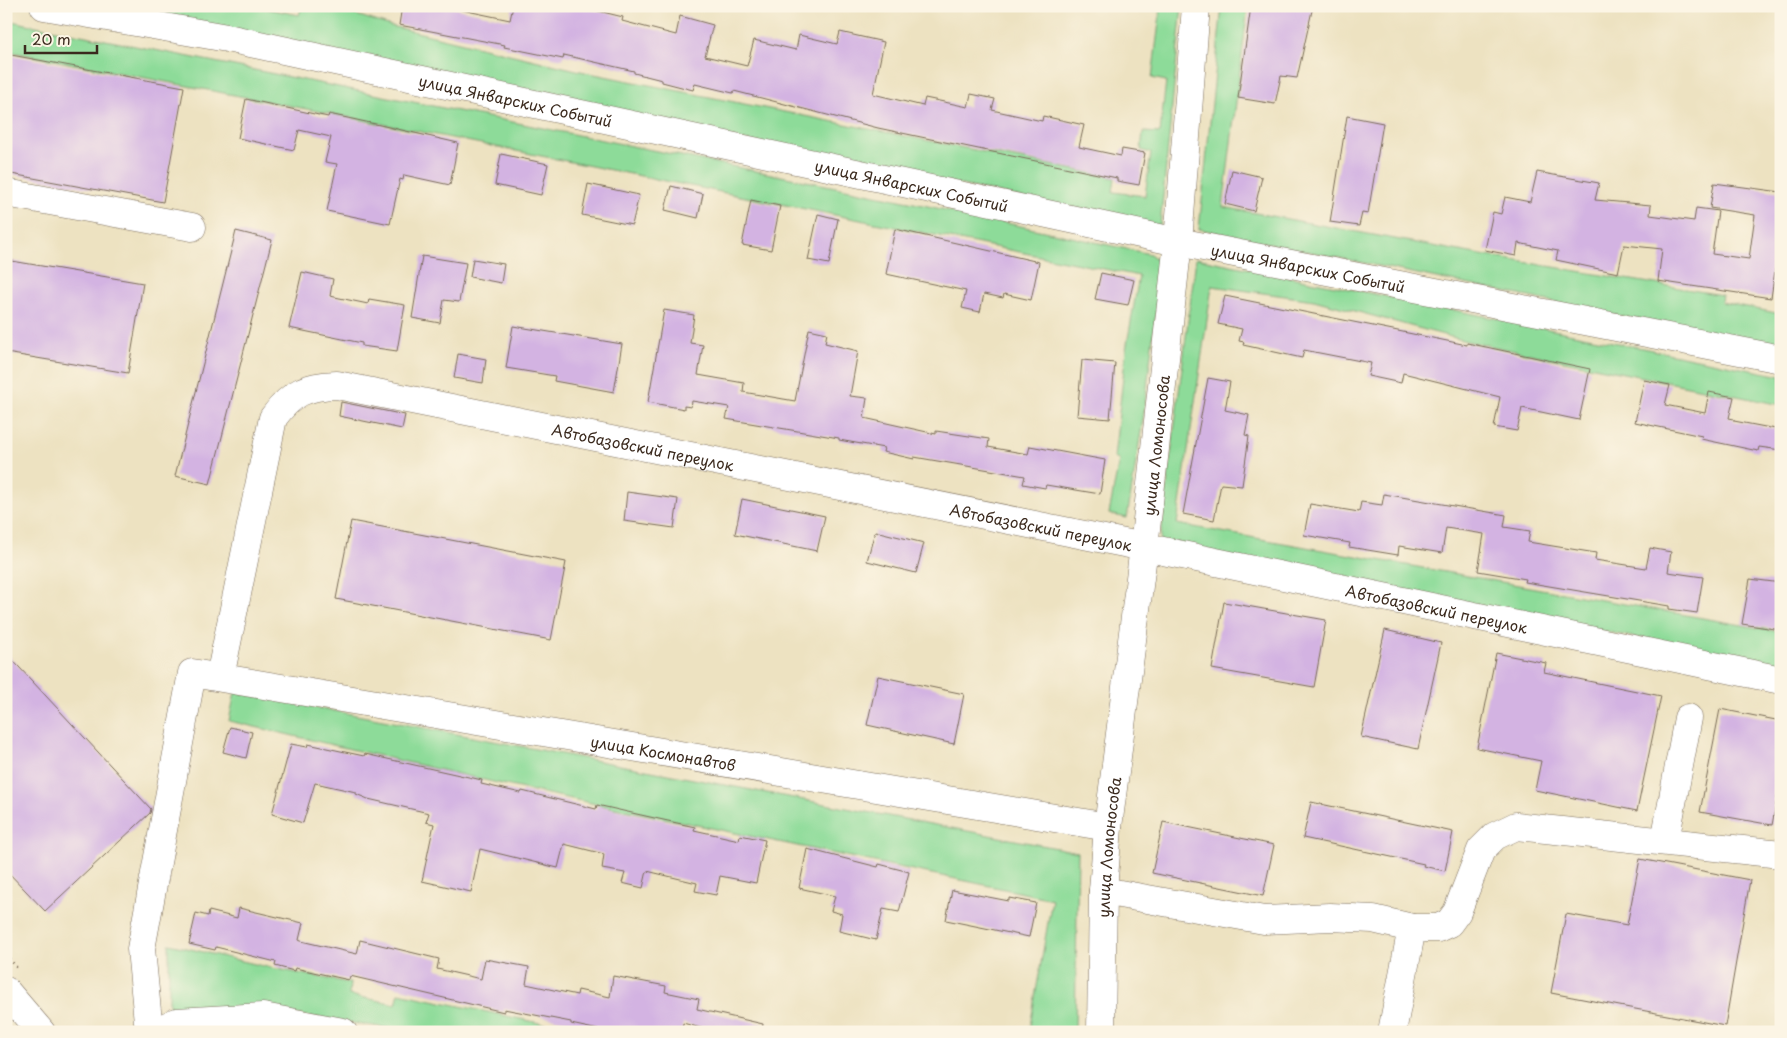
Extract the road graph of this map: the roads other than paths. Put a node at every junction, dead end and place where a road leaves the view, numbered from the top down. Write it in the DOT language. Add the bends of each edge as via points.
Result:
graph roads {
  1 [pos="44,6"];
  2 [pos="1196,6"];
  3 [pos="6,193"];
  4 [pos="192,227"];
  5 [pos="1178,242"];
  6 [pos="1781,359"];
  7 [pos="1144,547"];
  8 [pos="220,677"];
  9 [pos="1781,680"];
  10 [pos="1688,718"];
  11 [pos="1108,827"];
  12 [pos="1665,841"];
  13 [pos="1781,854"];
  14 [pos="1102,891"];
  15 [pos="1412,928"];
  16 [pos="6,991"];
  17 [pos="41,1032"];
  18 [pos="149,1032"];
  19 [pos="156,1032"];
  20 [pos="342,1032"];
  21 [pos="1101,1032"];
  22 [pos="1392,1032"];
  1 -- 5 [label="street, улица Январских Событий" via="227,38"];
  2 -- 5 [label="street, улица Ломоносова"];
  3 -- 4 [label="street"];
  5 -- 6 [label="street, улица Январских Событий"];
  5 -- 7 [label="street, улица Ломоносова"];
  7 -- 8 [label="street, Автобазовский переулок" via="338,385 317,386 284,402 273,418"];
  7 -- 9 [label="street, Автобазовский переулок"];
  7 -- 11 [label="street, улица Ломоносова"];
  8 -- 11 [label="street, улица Космонавтов"];
  8 -- 18 [label="street, улица Космонавтов" via="192,673 141,949"];
  10 -- 12 [label="street"];
  11 -- 14 [label="street, улица Ломоносова"];
  12 -- 13 [label="street"];
  12 -- 15 [label="street" via="1516,826 1495,836 1481,850 1462,903 1449,923 1438,928"];
  14 -- 15 [label="street" via="1264,920 1373,919"];
  14 -- 21 [label="street, улица Ломоносова"];
  15 -- 22 [label="street"];
  16 -- 17 [label="street"];
  19 -- 20 [label="street" via="176,1022 263,1017"];
}
